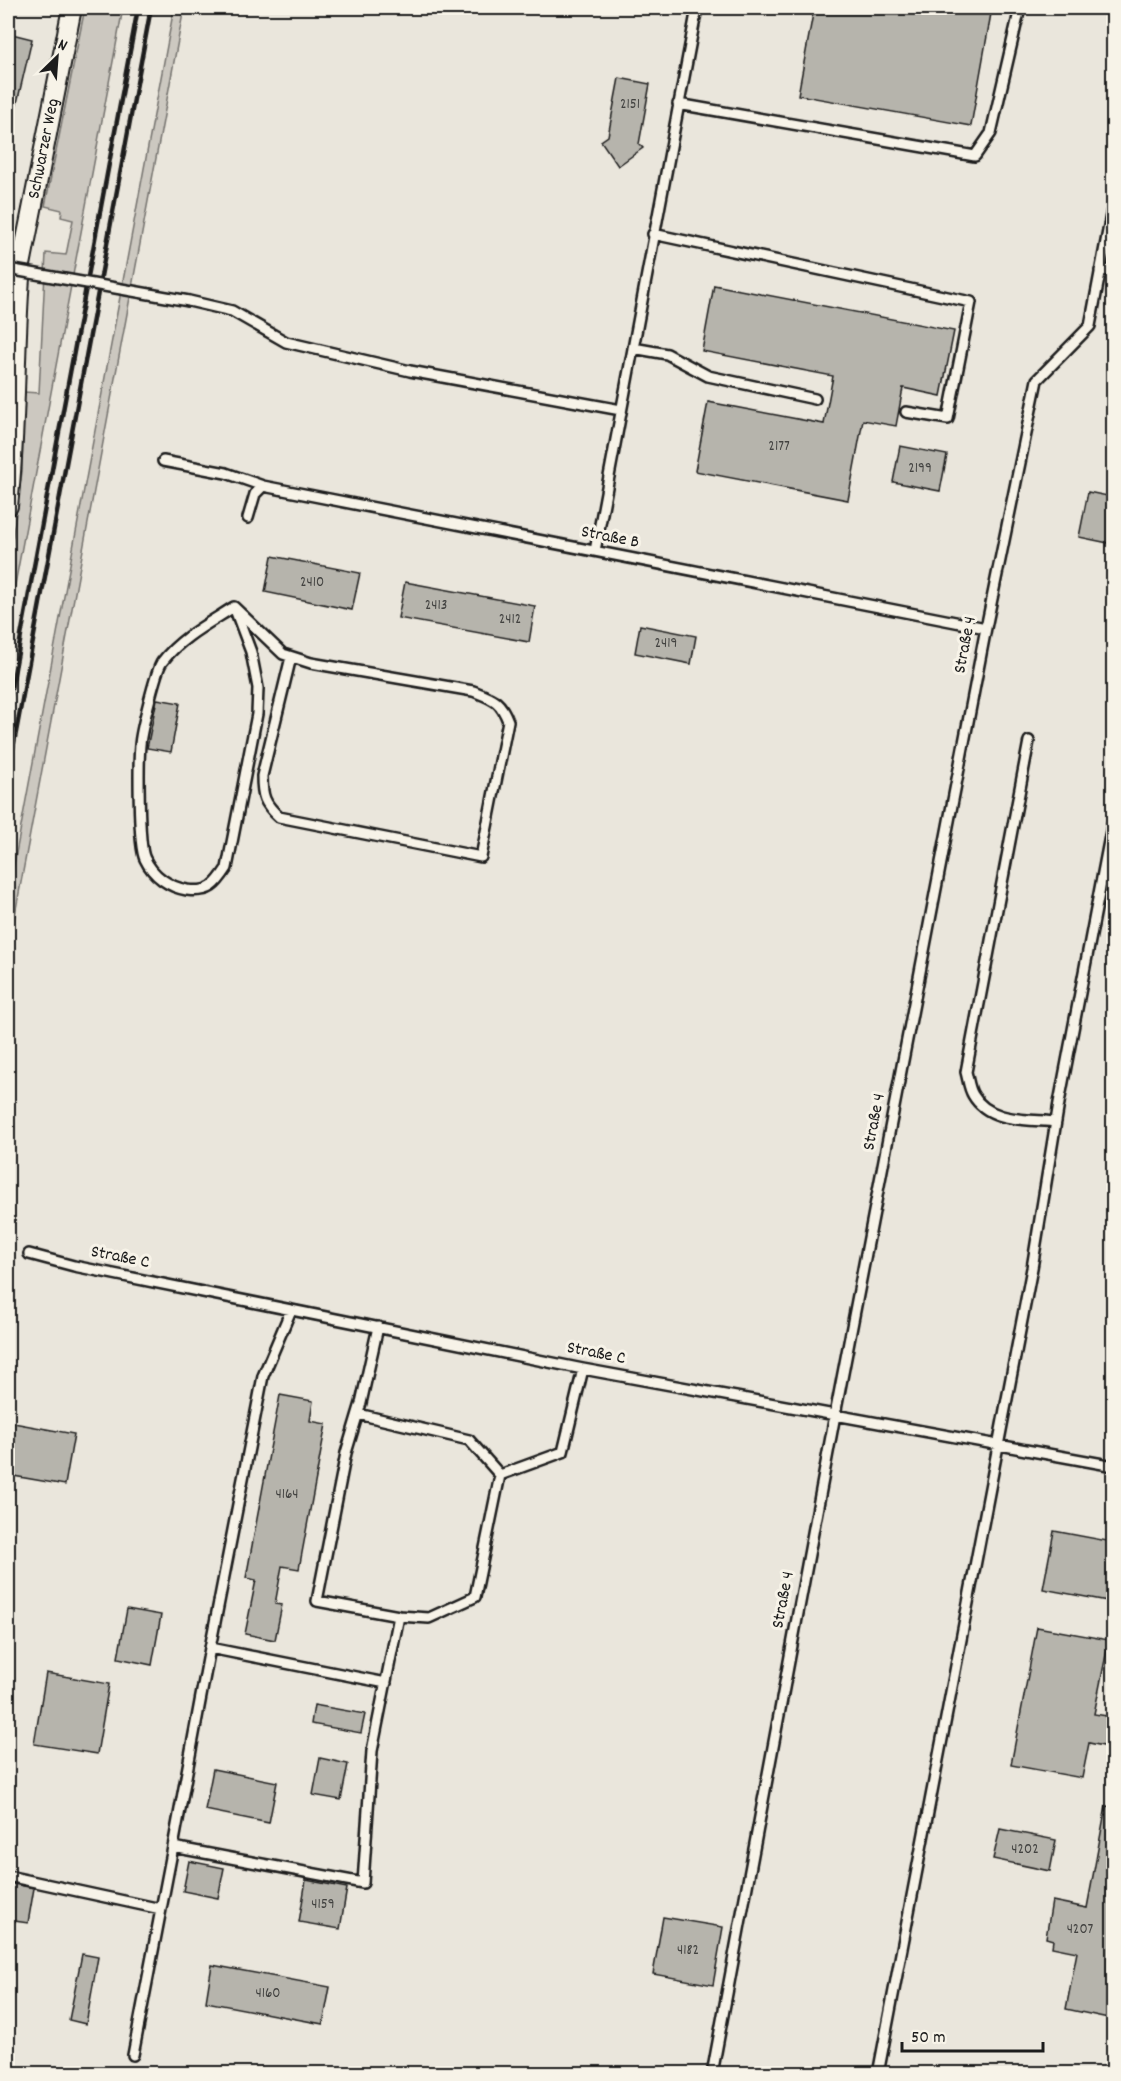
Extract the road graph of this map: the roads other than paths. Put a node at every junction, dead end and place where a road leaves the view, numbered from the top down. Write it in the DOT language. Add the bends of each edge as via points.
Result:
graph roads {
  1 [pos="72,8"];
  2 [pos="697,8"];
  3 [pos="1020,8"];
  4 [pos="678,104"];
  5 [pos="1113,199"];
  6 [pos="653,234"];
  7 [pos="8,269"];
  8 [pos="1113,270"];
  9 [pos="1100,271"];
  10 [pos="633,348"];
  11 [pos="815,399"];
  12 [pos="621,410"];
  13 [pos="906,412"];
  14 [pos="163,461"];
  15 [pos="263,486"];
  16 [pos="8,506"];
  17 [pos="248,518"];
  18 [pos="595,551"];
  19 [pos="234,607"];
  20 [pos="986,628"];
  21 [pos="291,657"];
  22 [pos="1029,741"];
  23 [pos="1113,815"];
  24 [pos="1056,1122"];
  25 [pos="29,1254"];
  26 [pos="291,1310"];
  27 [pos="378,1327"];
  28 [pos="583,1369"];
  29 [pos="358,1414"];
  30 [pos="835,1415"];
  31 [pos="998,1444"];
  32 [pos="1113,1466"];
  33 [pos="500,1475"];
  34 [pos="399,1616"];
  35 [pos="210,1648"];
  36 [pos="386,1683"];
  37 [pos="173,1847"];
  38 [pos="8,1876"];
  39 [pos="161,1908"];
  40 [pos="134,2055"];
  41 [pos="712,2073"];
  42 [pos="878,2073"];
  1 -- 16 [label="street, Schwarzer Weg" via="21,264"];
  2 -- 4 [label="lane"];
  3 -- 4 [label="lane" via="991,133 975,156"];
  4 -- 6 [label="lane"];
  5 -- 9 [label="lane, Straße 4"];
  6 -- 10 [label="lane"];
  6 -- 13 [label="lane" via="971,302 948,419"];
  7 -- 12 [label="lane, bridge" via="189,301 232,311 286,342 410,371"];
  8 -- 9 [label="lane"];
  9 -- 20 [label="lane, Straße 4" via="1090,326 1037,380"];
  10 -- 11 [label="lane" via="667,354 708,376"];
  10 -- 12 [label="lane"];
  12 -- 18 [label="lane"];
  14 -- 15 [label="lane, Straße B" via="226,473"];
  15 -- 17 [label="lane" via="255,494"];
  15 -- 18 [label="lane, Straße B"];
  18 -- 20 [label="lane, Straße B"];
  19 -- 19 [label="lane" via="258,688 257,714 227,868 217,884 201,891 184,890 168,885 144,859 140,840 141,738 160,664 177,645"];
  19 -- 21 [label="lane" via="283,654"];
  20 -- 30 [label="lane, Straße 4"];
  21 -- 21 [label="lane" via="473,691 503,707 508,721 481,857 279,817 268,807 262,792 262,776"];
  22 -- 24 [label="lane" via="966,1072 972,1094 983,1108 1004,1117"];
  23 -- 24 [label="lane"];
  24 -- 31 [label="lane"];
  25 -- 26 [label="lane, Straße C"];
  26 -- 27 [label="lane, Straße C"];
  26 -- 35 [label="lane" via="263,1376"];
  27 -- 28 [label="lane, Straße C"];
  27 -- 29 [label="lane"];
  28 -- 30 [label="lane, Straße C"];
  28 -- 33 [label="lane" via="563,1452"];
  29 -- 33 [label="lane" via="469,1440"];
  29 -- 34 [label="lane" via="346,1453 317,1601"];
  30 -- 31 [label="lane, Straße C"];
  30 -- 41 [label="lane, Straße 4"];
  31 -- 32 [label="lane, Straße C"];
  31 -- 42 [label="lane"];
  33 -- 34 [label="lane" via="475,1597 429,1618"];
  34 -- 36 [label="lane"];
  35 -- 36 [label="lane"];
  35 -- 37 [label="lane"];
  36 -- 37 [label="lane" via="372,1751 363,1883"];
  37 -- 39 [label="lane"];
  38 -- 39 [label="lane"];
  39 -- 40 [label="lane"];
}
